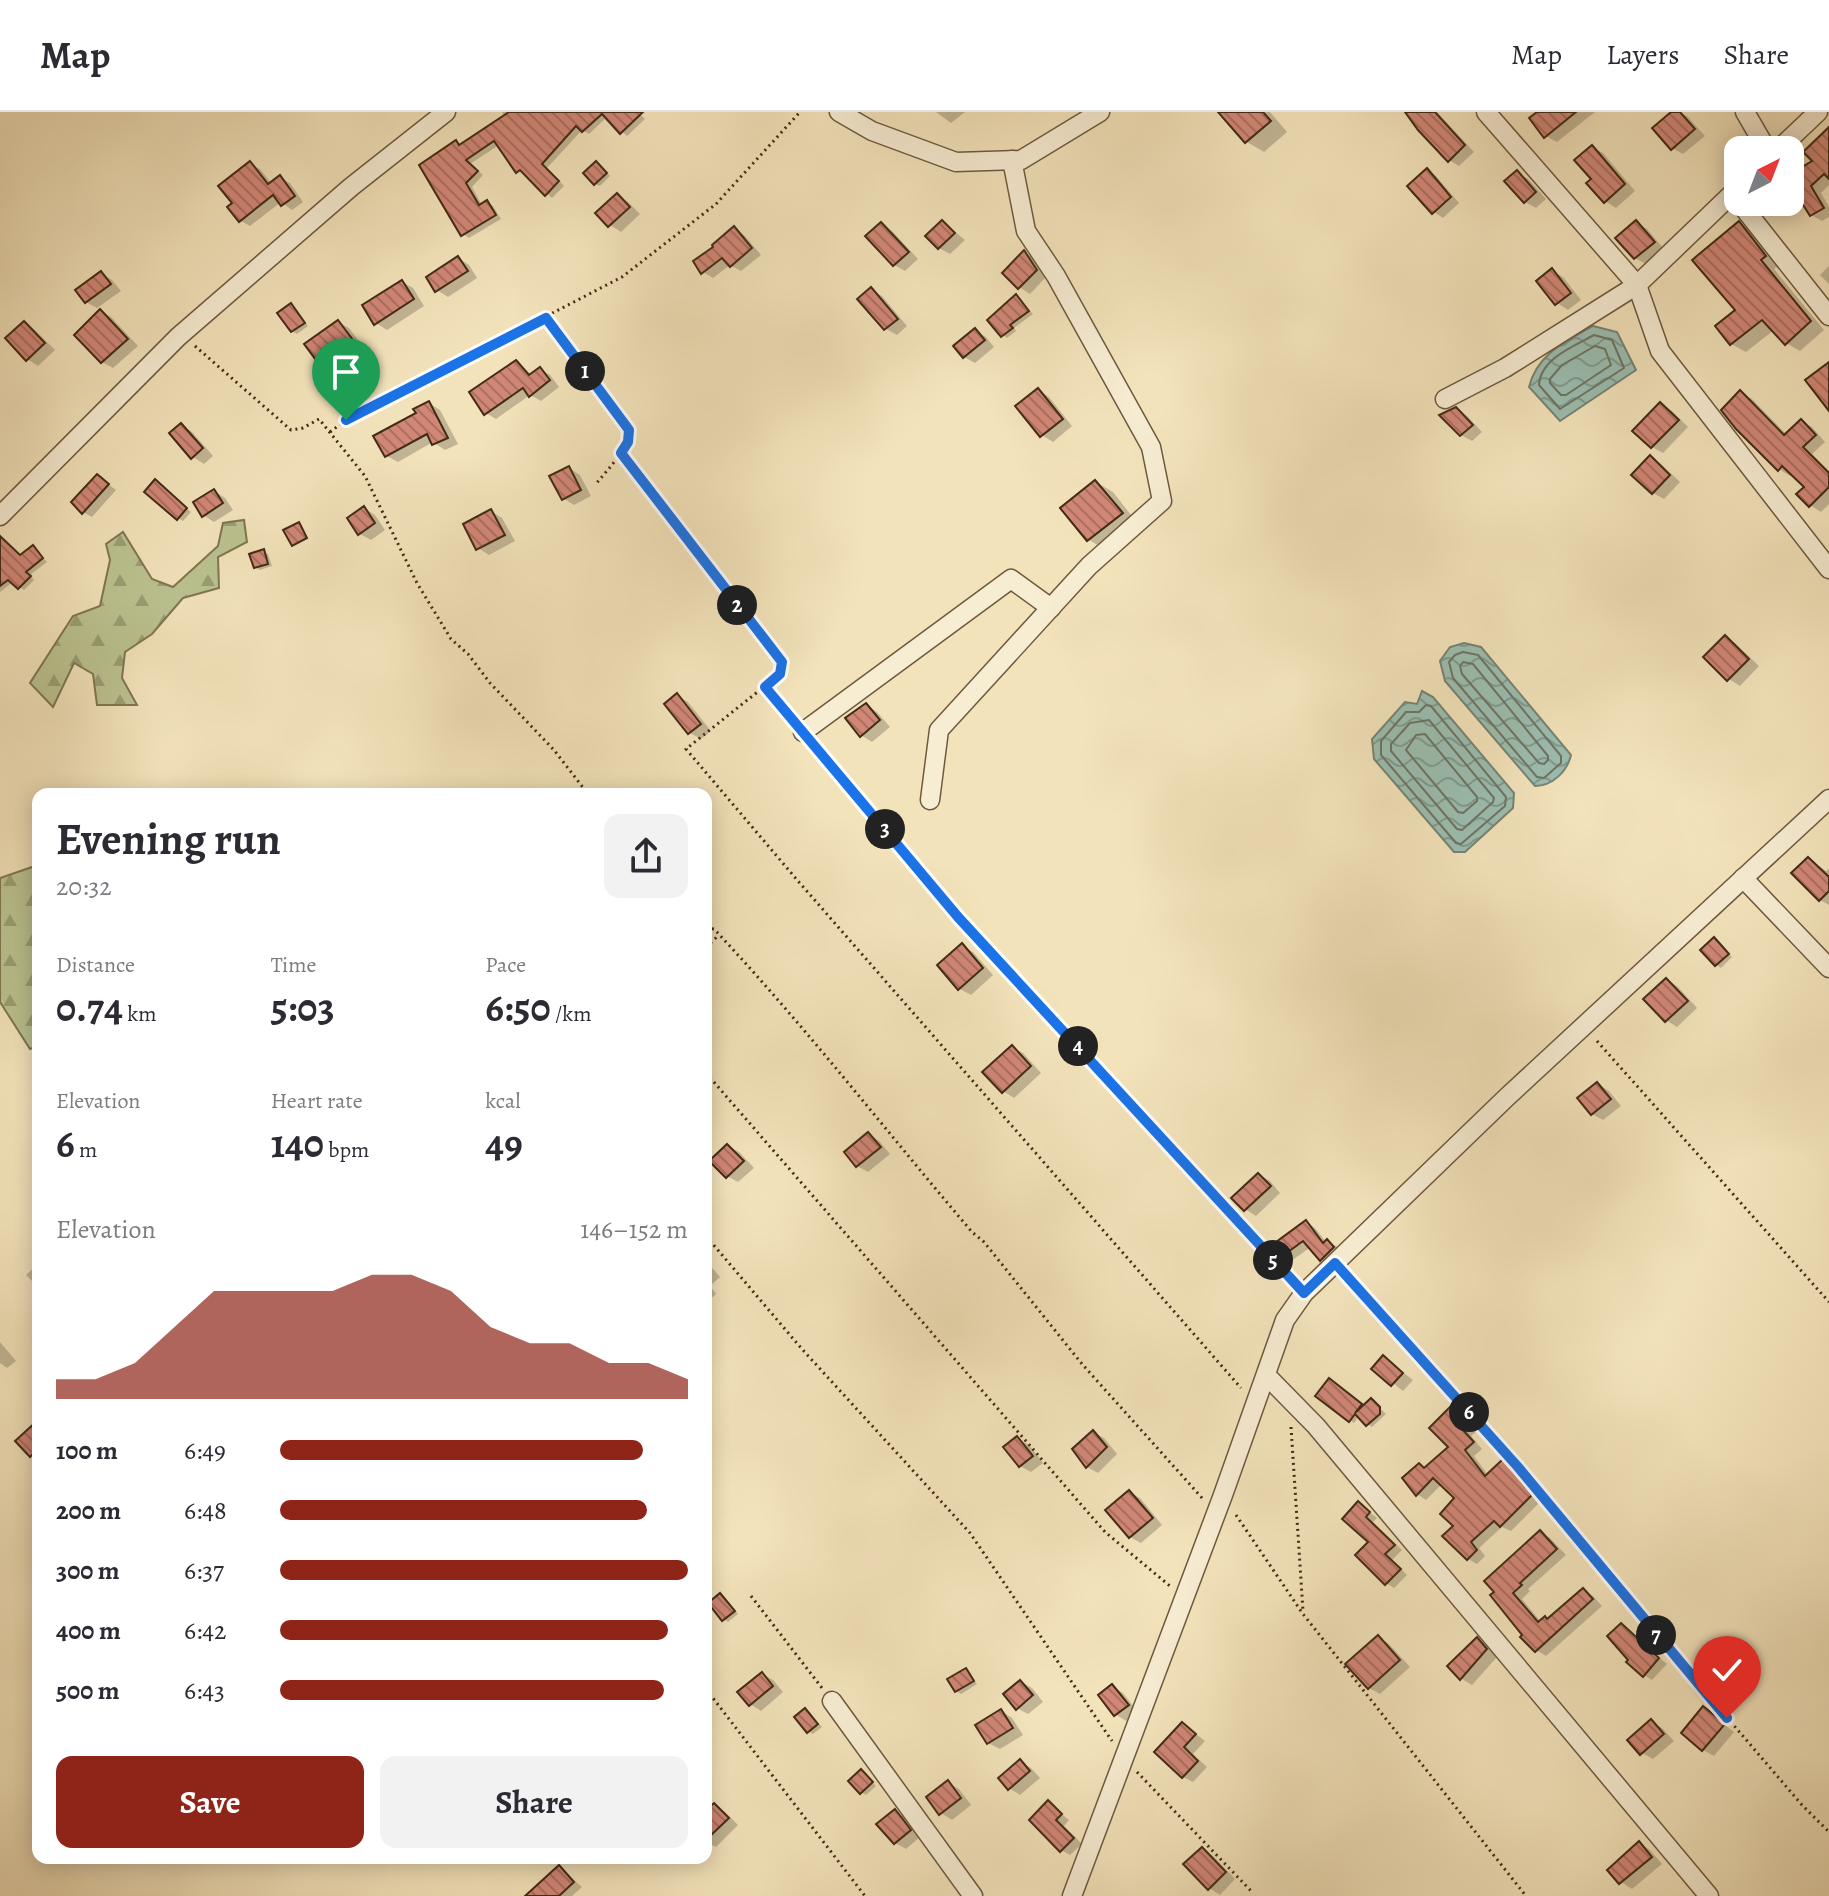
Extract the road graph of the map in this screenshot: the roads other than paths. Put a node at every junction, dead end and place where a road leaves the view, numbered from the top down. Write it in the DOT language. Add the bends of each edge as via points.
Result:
graph roads {
  1 [pos="446,112"];
  2 [pos="839,112"];
  3 [pos="1100,112"];
  4 [pos="1486,112"];
  5 [pos="1745,112"];
  6 [pos="1818,112"];
  7 [pos="1759,136"];
  8 [pos="1793,136"];
  9 [pos="1012,160"];
  10 [pos="1724,208"];
  11 [pos="1752,216"];
  12 [pos="1637,285"];
  13 [pos="1829,316"];
  14 [pos="1445,399"];
  15 [pos="0,516"];
  16 [pos="1829,569"];
  17 [pos="1051,608"];
  18 [pos="803,732"];
  19 [pos="1829,799"];
  20 [pos="930,800"];
  21 [pos="1743,878"];
  22 [pos="1829,968"];
  23 [pos="1266,1375"];
  24 [pos="832,1701"];
  25 [pos="973,1896"];
  26 [pos="1072,1896"];
  27 [pos="1709,1896"];
  1 -- 15 [label="street" via="178,337"];
  2 -- 9 [label="street" via="872,131 956,162"];
  3 -- 9 [label="street" via="1021,160"];
  4 -- 12 [label="street"];
  5 -- 7 [label="street"];
  6 -- 8 [label="street"];
  9 -- 17 [label="street" via="1026,231 1151,447 1162,501"];
  10 -- 12 [label="street"];
  11 -- 13 [label="street"];
  12 -- 14 [label="street"];
  12 -- 16 [label="street" via="1660,351"];
  17 -- 18 [label="street" via="1011,579"];
  17 -- 20 [label="street" via="939,730"];
  19 -- 21 [label="street"];
  21 -- 22 [label="street"];
  21 -- 23 [label="street" via="1304,1293 1285,1320"];
  23 -- 26 [label="street"];
  23 -- 27 [label="street" via="1326,1438"];
  24 -- 25 [label="street"];
}
